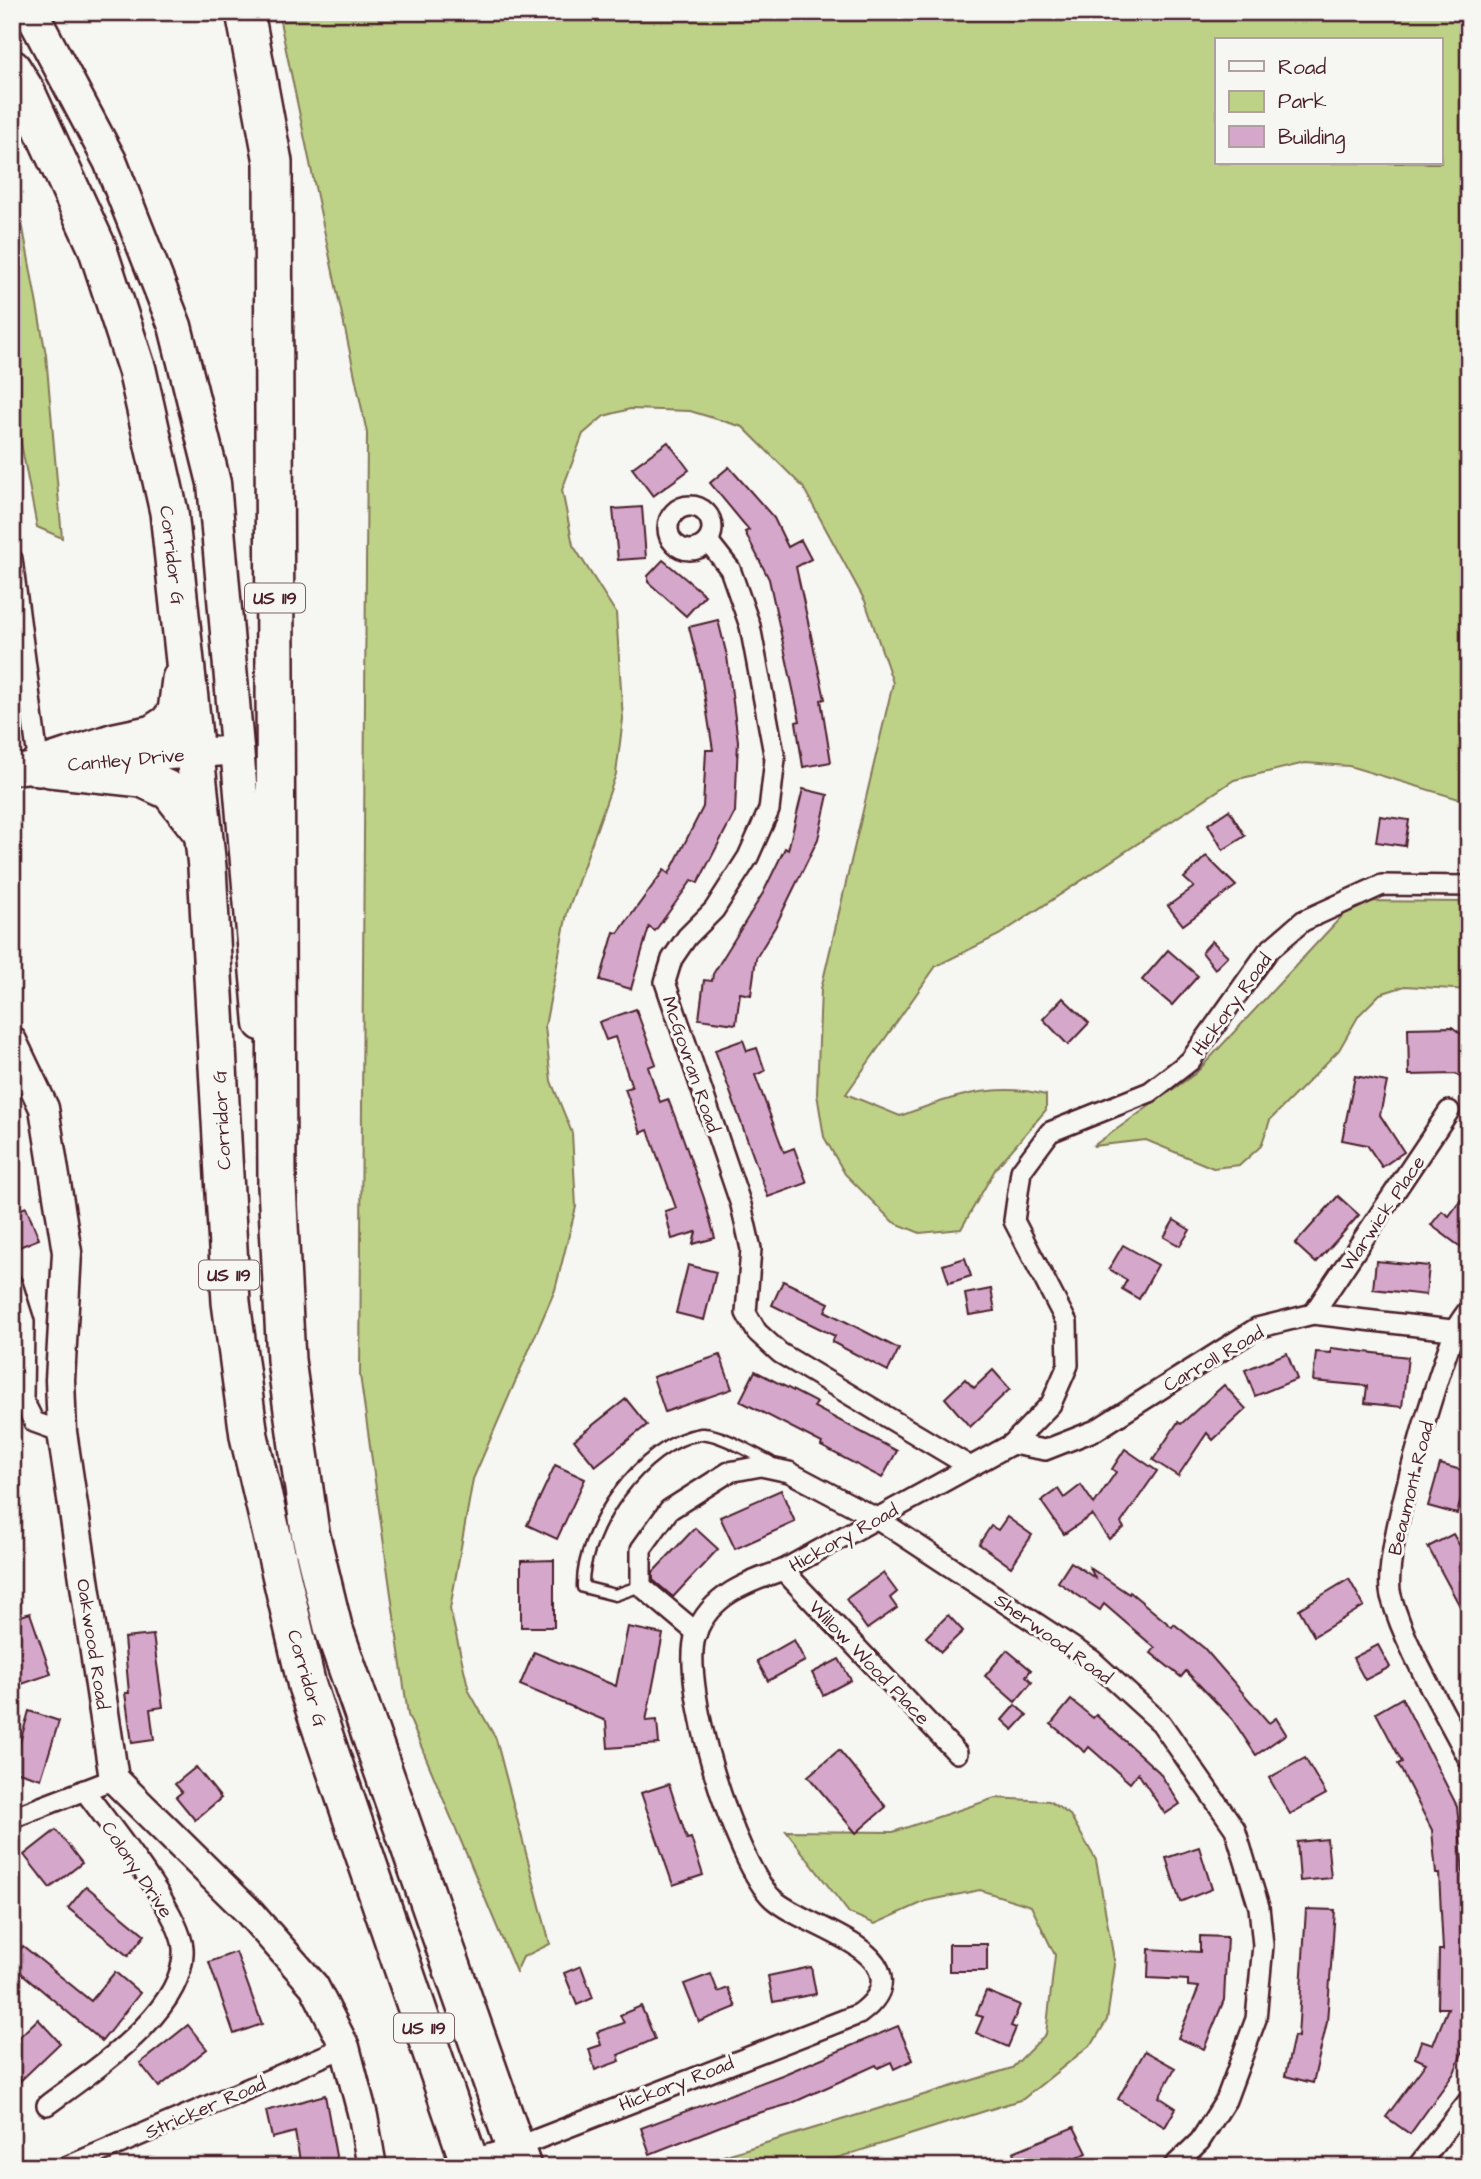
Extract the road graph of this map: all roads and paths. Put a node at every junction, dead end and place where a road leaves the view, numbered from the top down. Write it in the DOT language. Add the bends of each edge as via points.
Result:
graph roads {
  1 [pos="30,12"];
  2 [pos="245,12"];
  3 [pos="12,69"];
  4 [pos="708,541"];
  5 [pos="12,559"];
  6 [pos="182,636"];
  7 [pos="239,750"];
  8 [pos="195,753"];
  9 [pos="26,769"];
  10 [pos="204,834"];
  11 [pos="1469,886"];
  12 [pos="12,1041"];
  13 [pos="1449,1111"];
  14 [pos="277,1186"];
  15 [pos="12,1284"];
  16 [pos="1469,1309"];
  17 [pos="1313,1314"];
  18 [pos="1462,1331"];
  19 [pos="62,1432"];
  20 [pos="1012,1444"];
  21 [pos="969,1466"];
  22 [pos="789,1472"];
  23 [pos="878,1519"];
  24 [pos="783,1570"];
  25 [pos="641,1586"];
  26 [pos="696,1633"];
  27 [pos="957,1753"];
  28 [pos="1469,1760"];
  29 [pos="114,1779"];
  30 [pos="84,1790"];
  31 [pos="12,1818"];
  32 [pos="345,2047"];
  33 [pos="1469,2100"];
  34 [pos="47,2105"];
  35 [pos="519,2157"];
  36 [pos="475,2165"];
  37 [pos="66,2167"];
  38 [pos="372,2167"];
  39 [pos="1173,2167"];
  40 [pos="1417,2167"];
  1 -- 7 [label="main road" via="110,161 175,326 214,483"];
  2 -- 14 [label="highway, US 119" via="273,162"];
  3 -- 6 [label="highway, Corridor G / US 119" via="97,247 137,370 169,512"];
  4 -- 21 [label="street, McGovran Road" via="730,569 750,626 775,759 769,810 748,857 714,910 672,959 665,982 741,1205 751,1249 746,1313 757,1332 780,1353"];
  5 -- 9 [label="street"];
  6 -- 8 [label="highway, Corridor G / US 119"];
  6 -- 9 [label="highway" via="181,691 177,712 167,724 153,734"];
  7 -- 8 [label="street, Cantley Drive"];
  7 -- 14 [label="main road"];
  8 -- 9 [label="street, Cantley Drive"];
  8 -- 10 [label="highway, Corridor G / US 119"];
  9 -- 10 [label="highway" via="142,778 170,791"];
  10 -- 36 [label="highway, Corridor G / US 119" via="231,1302 249,1436 307,1686"];
  11 -- 20 [label="street, Hickory Road" via="1382,885 1303,921 1268,951 1190,1061 1150,1092 1050,1132 1021,1171 1014,1221 1068,1323 1068,1365 1051,1404"];
  12 -- 19 [label="street, Oakwood Road" via="44,1108 67,1252"];
  13 -- 17 [label="street, Warwick Place"];
  14 -- 35 [label="highway, Corridor G / US 119" via="286,1360 310,1532 327,1603"];
  15 -- 19 [label="street" via="24,1322 23,1399 34,1422"];
  16 -- 18 [label="street, Beaumont Road"];
  17 -- 18 [label="street, Carroll Road"];
  17 -- 20 [label="street, Carroll Road" via="1257,1328 1096,1430 1045,1450"];
  18 -- 28 [label="street, Beaumont Road" via="1411,1474 1393,1550 1390,1593 1404,1632"];
  19 -- 29 [label="street, Oakwood Road"];
  20 -- 21 [label="street, Hickory Road"];
  21 -- 23 [label="street, Hickory Road"];
  22 -- 23 [label="street, Sherwood Road"];
  22 -- 25 [label="street, Sherwood Road" via="761,1466 729,1472 669,1510 641,1549"];
  22 -- 25 [label="lane" via="736,1445 702,1434 667,1446 629,1479 597,1527 583,1571 583,1587 615,1595"];
  23 -- 24 [label="street, Hickory Road"];
  23 -- 39 [label="street, Sherwood Road" via="1092,1660 1161,1723 1235,1829 1259,1907 1262,1945 1256,2019 1226,2100 1200,2141"];
  24 -- 26 [label="street, Hickory Road" via="746,1582 718,1601"];
  24 -- 27 [label="street, Willow Wood Place"];
  25 -- 26 [label="street"];
  26 -- 35 [label="street, Hickory Road" via="692,1662 697,1712 749,1866 773,1899 867,1955 879,1970 881,1988 873,2004 859,2014"];
  29 -- 30 [label="street"];
  29 -- 32 [label="street" via="248,1911 314,1986"];
  30 -- 31 [label="street"];
  30 -- 34 [label="street, Colony Drive" via="170,1912 183,1948 176,1982 160,2010 109,2058"];
  32 -- 37 [label="street, Stricker Road"];
  32 -- 38 [label="street"];
  33 -- 40 [label="street"];
  35 -- 36 [label="street, Hickory Road"];
}
